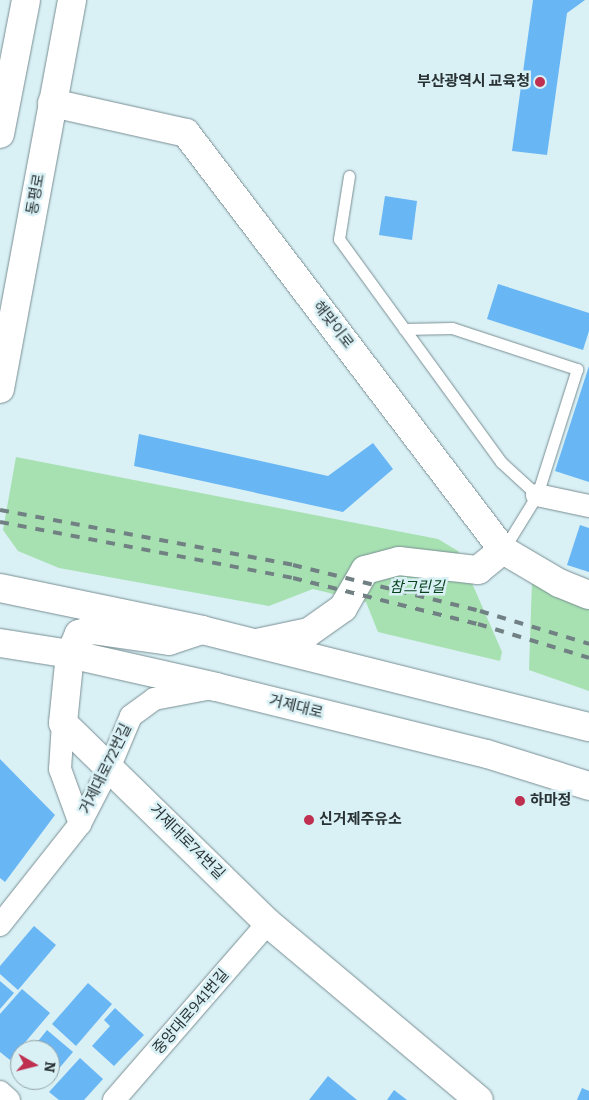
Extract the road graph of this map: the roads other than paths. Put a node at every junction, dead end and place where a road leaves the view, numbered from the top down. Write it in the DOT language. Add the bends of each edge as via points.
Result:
graph roads {
  1 [pos="26,0"];
  2 [pos="72,0"];
  3 [pos="4,95"];
  4 [pos="52,103"];
  5 [pos="0,134"];
  6 [pos="349,176"];
  7 [pos="404,329"];
  8 [pos="0,389"];
  9 [pos="537,495"];
  10 [pos="589,506"];
  11 [pos="503,550"];
  12 [pos="0,588"];
  13 [pos="589,595"];
  14 [pos="202,630"];
  15 [pos="0,643"];
  16 [pos="257,643"];
  17 [pos="57,652"];
  18 [pos="0,658"];
  19 [pos="216,687"];
  20 [pos="63,723"];
  21 [pos="589,727"];
  22 [pos="110,766"];
  23 [pos="589,786"];
  24 [pos="80,824"];
  25 [pos="268,923"];
  26 [pos="0,925"];
  27 [pos="0,1092"];
  28 [pos="9,1100"];
  29 [pos="114,1100"];
  30 [pos="479,1100"];
  1 -- 3 [label="street"];
  2 -- 4 [label="street, 동평로"];
  3 -- 5 [label="street"];
  4 -- 8 [label="street, 동평로"];
  4 -- 11 [label="street, 해맞이로" via="186,133"];
  6 -- 7 [label="lane" via="339,239"];
  7 -- 9 [label="lane" via="501,462"];
  7 -- 9 [label="lane" via="452,328 577,369"];
  9 -- 10 [label="street"];
  9 -- 11 [label="lane"];
  11 -- 13 [label="street, 해맞이로" via="559,583"];
  11 -- 16 [label="street" via="478,570 400,561 366,570 343,608 309,632"];
  12 -- 14 [label="street"];
  14 -- 16 [label="street"];
  14 -- 17 [label="street" via="169,641 92,630 78,634"];
  15 -- 17 [label="street, 거제대로"];
  16 -- 21 [label="street"];
  17 -- 18 [label="street"];
  17 -- 19 [label="street, 거제대로"];
  17 -- 20 [label="street"];
  19 -- 22 [label="street, 거제대로72번길" via="154,699 131,716"];
  19 -- 23 [label="street, 거제대로" via="487,754"];
  20 -- 22 [label="street, 거제대로74번길"];
  20 -- 24 [label="street, 거제대로72번길" via="60,769"];
  22 -- 24 [label="street, 거제대로72번길"];
  22 -- 25 [label="street, 거제대로74번길"];
  24 -- 26 [label="street, 거제대로72번길"];
  25 -- 29 [label="street, 중앙대로941번길"];
  25 -- 30 [label="street, 거제대로74번길"];
  27 -- 28 [label="street"];
}
